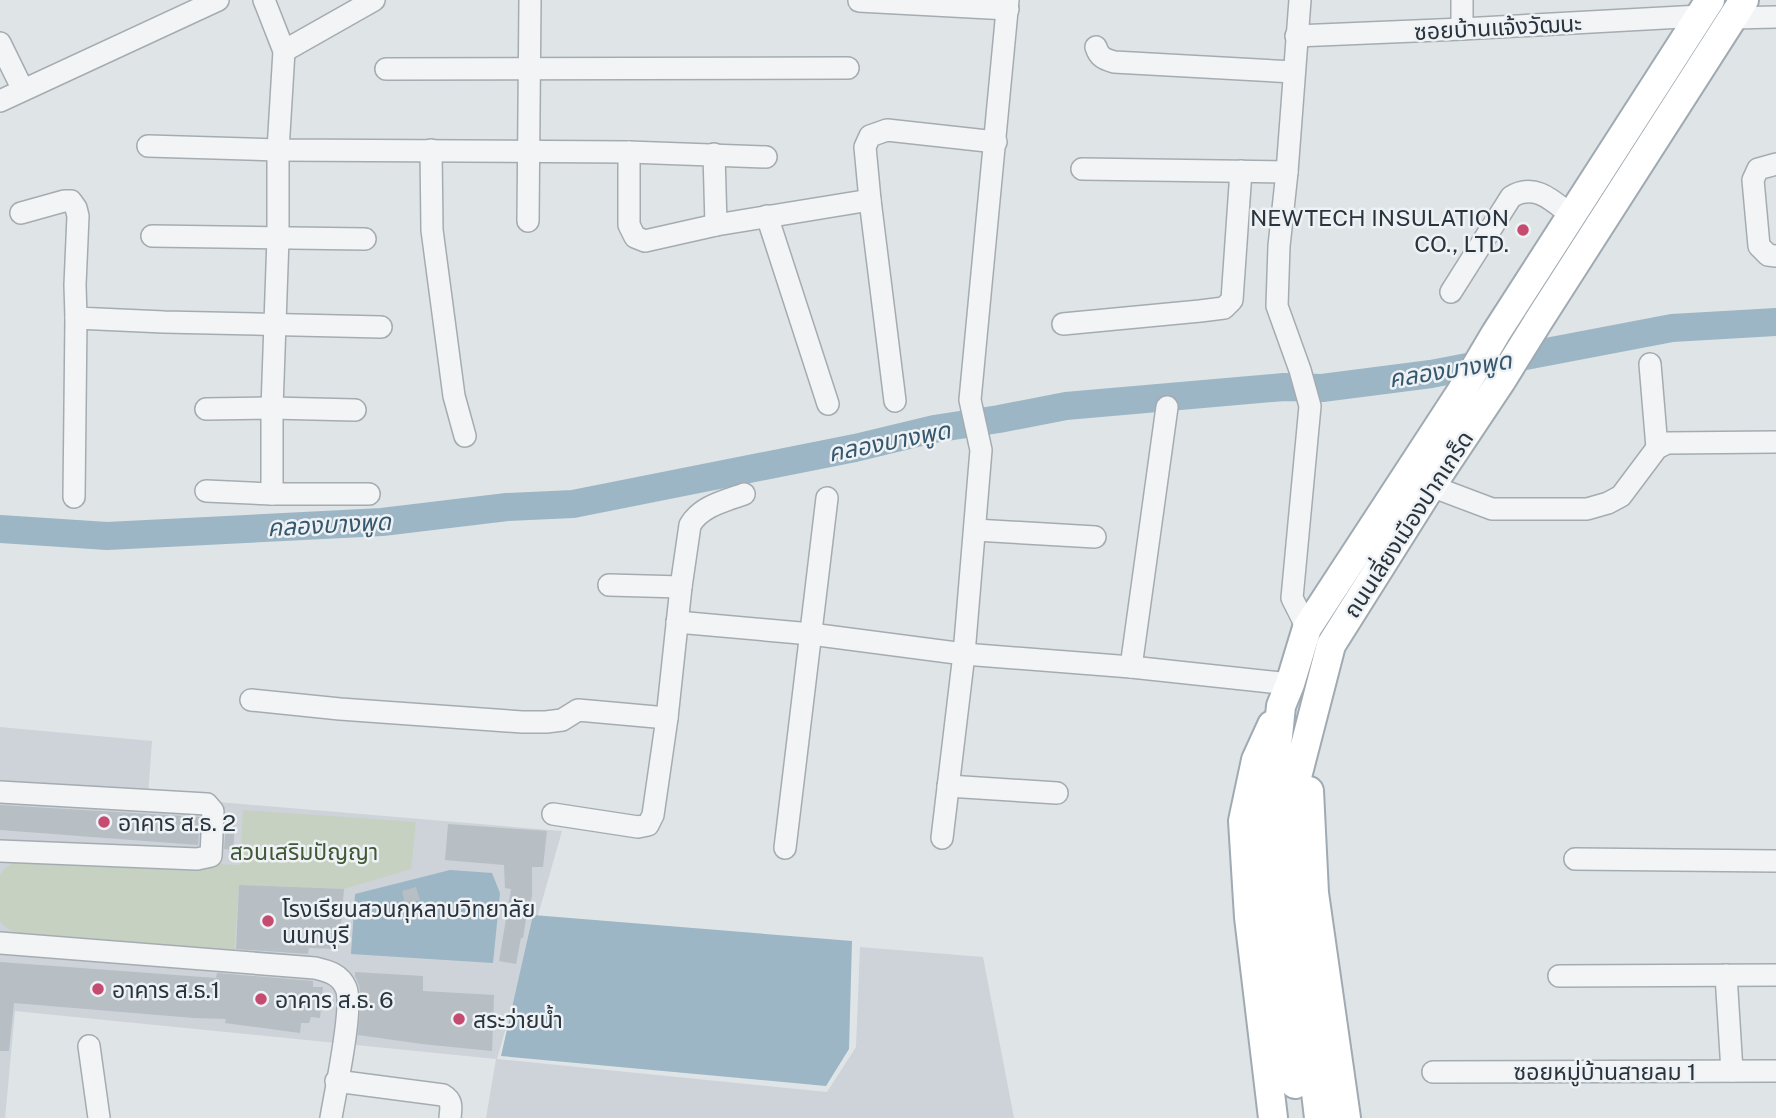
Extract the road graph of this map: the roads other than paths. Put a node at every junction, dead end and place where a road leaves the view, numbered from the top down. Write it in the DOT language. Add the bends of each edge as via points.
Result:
graph roads {
  1 [pos="218,0"];
  2 [pos="264,0"];
  3 [pos="374,0"];
  4 [pos="530,0"];
  5 [pos="1300,0"];
  6 [pos="1462,0"];
  7 [pos="859,1"];
  8 [pos="1008,5"];
  9 [pos="1705,8"];
  10 [pos="1738,9"];
  11 [pos="1776,17"];
  12 [pos="1462,29"];
  13 [pos="1296,36"];
  14 [pos="0,43"];
  15 [pos="1096,47"];
  16 [pos="284,51"];
  17 [pos="848,68"];
  18 [pos="386,69"];
  19 [pos="529,70"];
  20 [pos="1294,72"];
  21 [pos="23,90"];
  22 [pos="0,101"];
  23 [pos="996,142"];
  24 [pos="148,146"];
  25 [pos="278,150"];
  26 [pos="431,150"];
  27 [pos="529,151"];
  28 [pos="629,152"];
  29 [pos="714,154"];
  30 [pos="766,157"];
  31 [pos="1776,164"];
  32 [pos="1082,169"];
  33 [pos="1241,171"];
  34 [pos="1287,172"];
  35 [pos="870,200"];
  36 [pos="1766,206"];
  37 [pos="21,213"];
  38 [pos="768,216"];
  39 [pos="1572,216"];
  40 [pos="528,221"];
  41 [pos="716,225"];
  42 [pos="152,236"];
  43 [pos="278,239"];
  44 [pos="365,239"];
  45 [pos="1776,256"];
  46 [pos="1451,292"];
  47 [pos="76,318"];
  48 [pos="1063,324"];
  49 [pos="275,325"];
  50 [pos="380,327"];
  51 [pos="1650,364"];
  52 [pos="895,401"];
  53 [pos="828,404"];
  54 [pos="1167,407"];
  55 [pos="272,408"];
  56 [pos="206,409"];
  57 [pos="355,410"];
  58 [pos="465,436"];
  59 [pos="1776,442"];
  60 [pos="1657,448"];
  61 [pos="1431,486"];
  62 [pos="206,491"];
  63 [pos="272,494"];
  64 [pos="369,494"];
  65 [pos="744,494"];
  66 [pos="74,497"];
  67 [pos="827,498"];
  68 [pos="975,530"];
  69 [pos="1095,537"];
  70 [pos="609,585"];
  71 [pos="681,587"];
  72 [pos="677,622"];
  73 [pos="1307,628"];
  74 [pos="811,634"];
  75 [pos="964,654"];
  76 [pos="1131,667"];
  77 [pos="1286,695"];
  78 [pos="251,700"];
  79 [pos="667,718"];
  80 [pos="1308,729"];
  81 [pos="948,786"];
  82 [pos="0,792"];
  83 [pos="1057,793"];
  84 [pos="552,814"];
  85 [pos="942,838"];
  86 [pos="785,848"];
  87 [pos="0,851"];
  88 [pos="1575,859"];
  89 [pos="1776,861"];
  90 [pos="0,943"];
  91 [pos="1726,975"];
  92 [pos="1776,975"];
  93 [pos="1559,976"];
  94 [pos="89,1046"];
  95 [pos="1731,1071"];
  96 [pos="1776,1071"];
  97 [pos="1433,1072"];
  98 [pos="337,1081"];
  99 [pos="1308,1110"];
  100 [pos="104,1117"];
  101 [pos="331,1118"];
  102 [pos="450,1118"];
  103 [pos="1273,1118"];
  104 [pos="1346,1118"];
  1 -- 21 [label="street"];
  2 -- 16 [label="street"];
  3 -- 16 [label="street"];
  4 -- 19 [label="street"];
  5 -- 13 [label="street"];
  6 -- 12 [label="street"];
  7 -- 8 [label="street"];
  8 -- 23 [label="street"];
  9 -- 12 [label="street, ซอยบ้านแจ้งวัฒนะ"];
  9 -- 39 [label="main road, ถนนเลี่ยงเมืองปากเกร็ด"];
  10 -- 11 [label="street"];
  10 -- 61 [label="main road, ถนนเลี่ยงเมืองปากเกร็ด"];
  12 -- 13 [label="street, ซอยบ้านแจ้งวัฒนะ"];
  13 -- 20 [label="street"];
  14 -- 21 [label="street"];
  15 -- 20 [label="street" via="1098,55 1114,62"];
  16 -- 25 [label="street"];
  17 -- 19 [label="street"];
  18 -- 19 [label="street"];
  19 -- 27 [label="street"];
  20 -- 34 [label="street"];
  21 -- 22 [label="street"];
  23 -- 35 [label="street" via="887,130 870,136 865,147"];
  23 -- 68 [label="street" via="970,400 981,450"];
  24 -- 25 [label="street"];
  25 -- 26 [label="street"];
  25 -- 43 [label="street"];
  26 -- 27 [label="street"];
  26 -- 58 [label="street" via="432,230 454,396"];
  27 -- 28 [label="street"];
  27 -- 40 [label="street"];
  28 -- 29 [label="street"];
  28 -- 41 [label="street" via="629,225 635,237 645,241"];
  29 -- 30 [label="street"];
  29 -- 41 [label="street"];
  31 -- 36 [label="street" via="1758,169 1753,180"];
  32 -- 33 [label="street"];
  33 -- 34 [label="street"];
  33 -- 48 [label="street" via="1232,300 1224,308"];
  34 -- 73 [label="street" via="1277,306 1310,406 1292,598"];
  35 -- 38 [label="street"];
  35 -- 52 [label="street"];
  36 -- 45 [label="street" via="1759,246"];
  37 -- 47 [label="street" via="64,201 71,201 76,208"];
  38 -- 41 [label="street"];
  38 -- 53 [label="street"];
  39 -- 46 [label="street" via="1548,197 1530,191 1511,197"];
  39 -- 73 [label="main road, ถนนเลี่ยงเมืองปากเกร็ด"];
  42 -- 43 [label="street"];
  43 -- 44 [label="street"];
  43 -- 49 [label="street"];
  47 -- 49 [label="street"];
  47 -- 66 [label="street"];
  49 -- 50 [label="street"];
  49 -- 55 [label="street"];
  51 -- 60 [label="street"];
  54 -- 76 [label="street"];
  55 -- 56 [label="street"];
  55 -- 57 [label="street"];
  55 -- 63 [label="street"];
  59 -- 60 [label="street" via="1667,443"];
  60 -- 61 [label="street" via="1621,496 1587,509 1492,509"];
  61 -- 80 [label="main road, ถนนเลี่ยงเมืองปากเกร็ด" via="1331,645"];
  62 -- 63 [label="street"];
  63 -- 64 [label="street"];
  65 -- 71 [label="street" via="695,516"];
  67 -- 74 [label="street"];
  68 -- 69 [label="street"];
  68 -- 75 [label="street"];
  70 -- 71 [label="street"];
  71 -- 72 [label="street"];
  72 -- 74 [label="street"];
  72 -- 79 [label="street"];
  73 -- 77 [label="main road, ถนนเลี่ยงเมืองปากเกร็ด"];
  74 -- 75 [label="street"];
  74 -- 86 [label="street"];
  75 -- 76 [label="street"];
  75 -- 81 [label="street"];
  76 -- 77 [label="street"];
  77 -- 99 [label="main road, ถนนเลี่ยงเมืองปากเกร็ด" via="1271,806 1270,877"];
  77 -- 103 [label="main road" via="1256,760 1243,821 1249,917"];
  78 -- 79 [label="street" via="522,722 562,720 578,710"];
  79 -- 84 [label="street" via="648,825"];
  80 -- 99 [label="main road, ถนนเลี่ยงเมืองปากเกร็ด" via="1292,800 1290,868"];
  80 -- 104 [label="main road" via="1314,893"];
  81 -- 83 [label="street"];
  81 -- 85 [label="street"];
  82 -- 87 [label="street" via="207,804 213,811 211,856 197,859"];
  88 -- 89 [label="street"];
  90 -- 98 [label="street" via="334,973 346,988 348,1006"];
  91 -- 92 [label="street"];
  91 -- 93 [label="street"];
  91 -- 95 [label="street"];
  94 -- 100 [label="street"];
  95 -- 96 [label="street, ซอยหมู่บ้านสายลม 1"];
  95 -- 97 [label="street, ซอยหมู่บ้านสายลม 1"];
  98 -- 101 [label="street"];
  98 -- 102 [label="street" via="443,1095 451,1103"];
}
